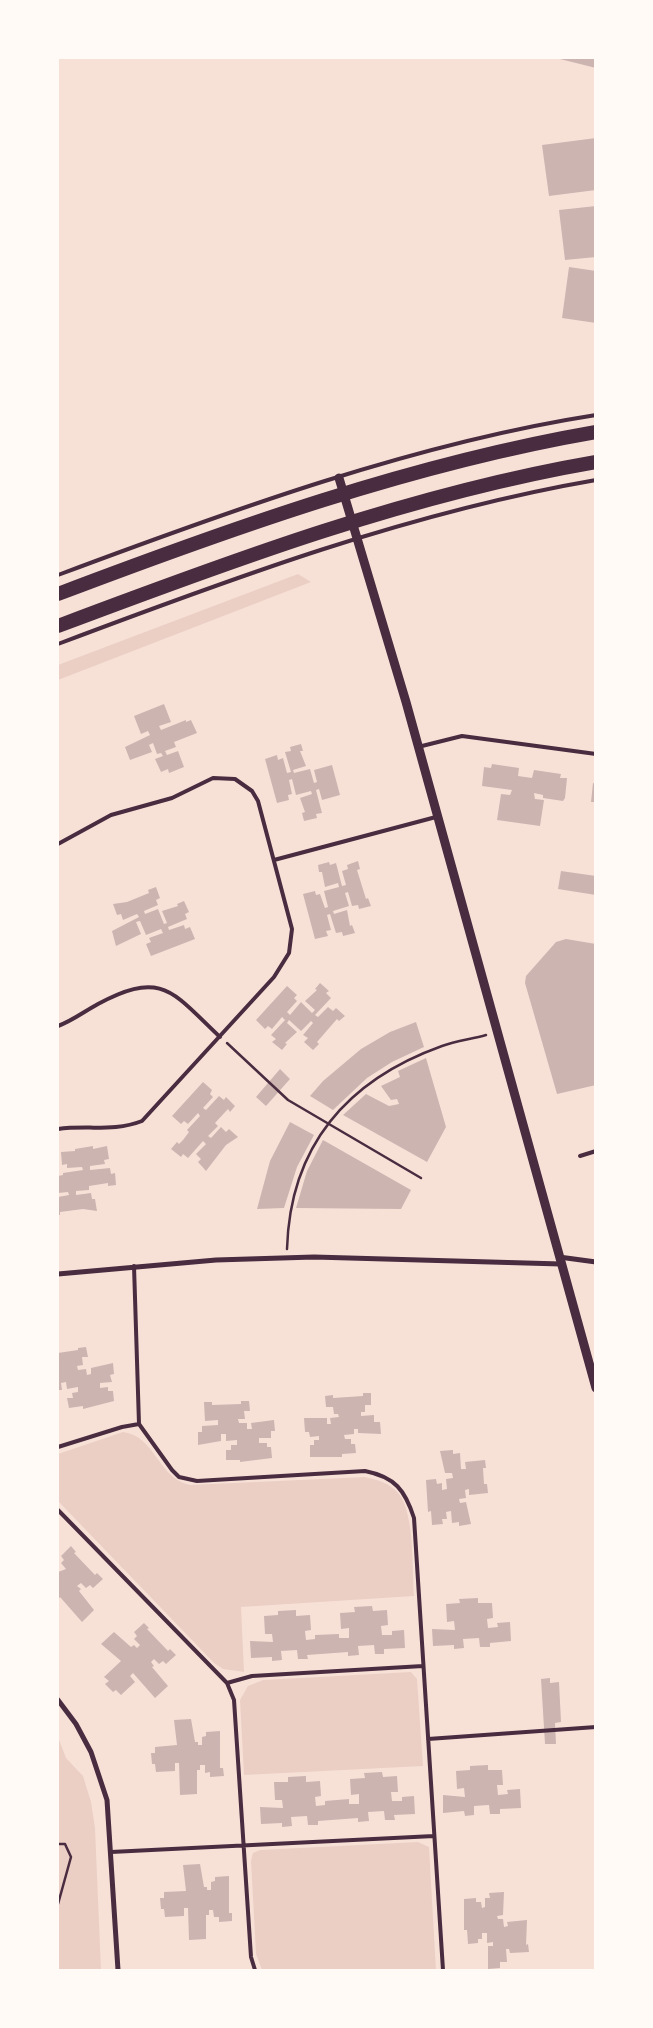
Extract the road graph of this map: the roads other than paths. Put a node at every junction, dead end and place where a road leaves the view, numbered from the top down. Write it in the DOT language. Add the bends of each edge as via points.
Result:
graph roads {
  1 [pos="596,415"];
  2 [pos="596,432"];
  3 [pos="596,462"];
  4 [pos="339,478"];
  5 [pos="596,480"];
  6 [pos="344,495"];
  7 [pos="352,522"];
  8 [pos="358,539"];
  9 [pos="58,575"];
  10 [pos="58,594"];
  11 [pos="58,626"];
  12 [pos="58,644"];
  13 [pos="418,747"];
  14 [pos="596,754"];
  15 [pos="437,816"];
  16 [pos="58,844"];
  17 [pos="274,860"];
  18 [pos="58,1026"];
  19 [pos="220,1037"];
  20 [pos="58,1129"];
  21 [pos="596,1151"];
  22 [pos="580,1156"];
  23 [pos="560,1260"];
  24 [pos="596,1262"];
  25 [pos="134,1266"];
  26 [pos="58,1274"];
  27 [pos="596,1388"];
  28 [pos="139,1424"];
  29 [pos="58,1447"];
  30 [pos="58,1510"];
  31 [pos="423,1666"];
  32 [pos="227,1683"];
  33 [pos="58,1700"];
  34 [pos="596,1727"];
  35 [pos="428,1739"];
  36 [pos="434,1836"];
  37 [pos="244,1845"];
  38 [pos="111,1852"];
  39 [pos="118,1970"];
  40 [pos="255,1970"];
  41 [pos="442,1970"];
  1 -- 4 [label="lane" via="547,422 432,450"];
  2 -- 6 [label="highway" via="550,440"];
  3 -- 7 [label="highway" via="555,469"];
  4 -- 6 [label="street"];
  4 -- 9 [label="lane" via="161,536"];
  5 -- 8 [label="lane" via="429,517"];
  6 -- 7 [label="street"];
  6 -- 10 [label="highway" via="169,552"];
  7 -- 8 [label="street"];
  7 -- 11 [label="highway"];
  8 -- 12 [label="lane" via="188,595"];
  8 -- 13 [label="street"];
  13 -- 14 [label="lane" via="462,736"];
  13 -- 15 [label="street"];
  15 -- 17 [label="lane"];
  15 -- 23 [label="street"];
  16 -- 17 [label="lane" via="111,815 172,798 213,778 224,777 240,781 252,791 258,801"];
  17 -- 19 [label="lane" via="290,916 289,952 274,977"];
  18 -- 19 [label="lane" via="118,993 146,987 160,988 174,995"];
  19 -- 20 [label="lane" via="142,1121 115,1128"];
  21 -- 22 [label="lane"];
  23 -- 24 [label="street"];
  23 -- 25 [label="street" via="314,1257"];
  23 -- 27 [label="street"];
  25 -- 26 [label="street"];
  25 -- 28 [label="lane"];
  28 -- 29 [label="lane" via="122,1426"];
  28 -- 31 [label="lane" via="172,1470 188,1480 366,1471 392,1481 408,1499 414,1518"];
  30 -- 32 [label="lane"];
  31 -- 32 [label="lane" via="252,1676"];
  31 -- 35 [label="lane"];
  32 -- 37 [label="lane" via="234,1700"];
  33 -- 38 [label="street" via="76,1724 100,1777 107,1800"];
  34 -- 35 [label="lane"];
  35 -- 36 [label="lane"];
  36 -- 37 [label="lane"];
  36 -- 41 [label="lane"];
  37 -- 38 [label="lane"];
  37 -- 40 [label="lane" via="251,1957"];
  38 -- 39 [label="street"];
}
